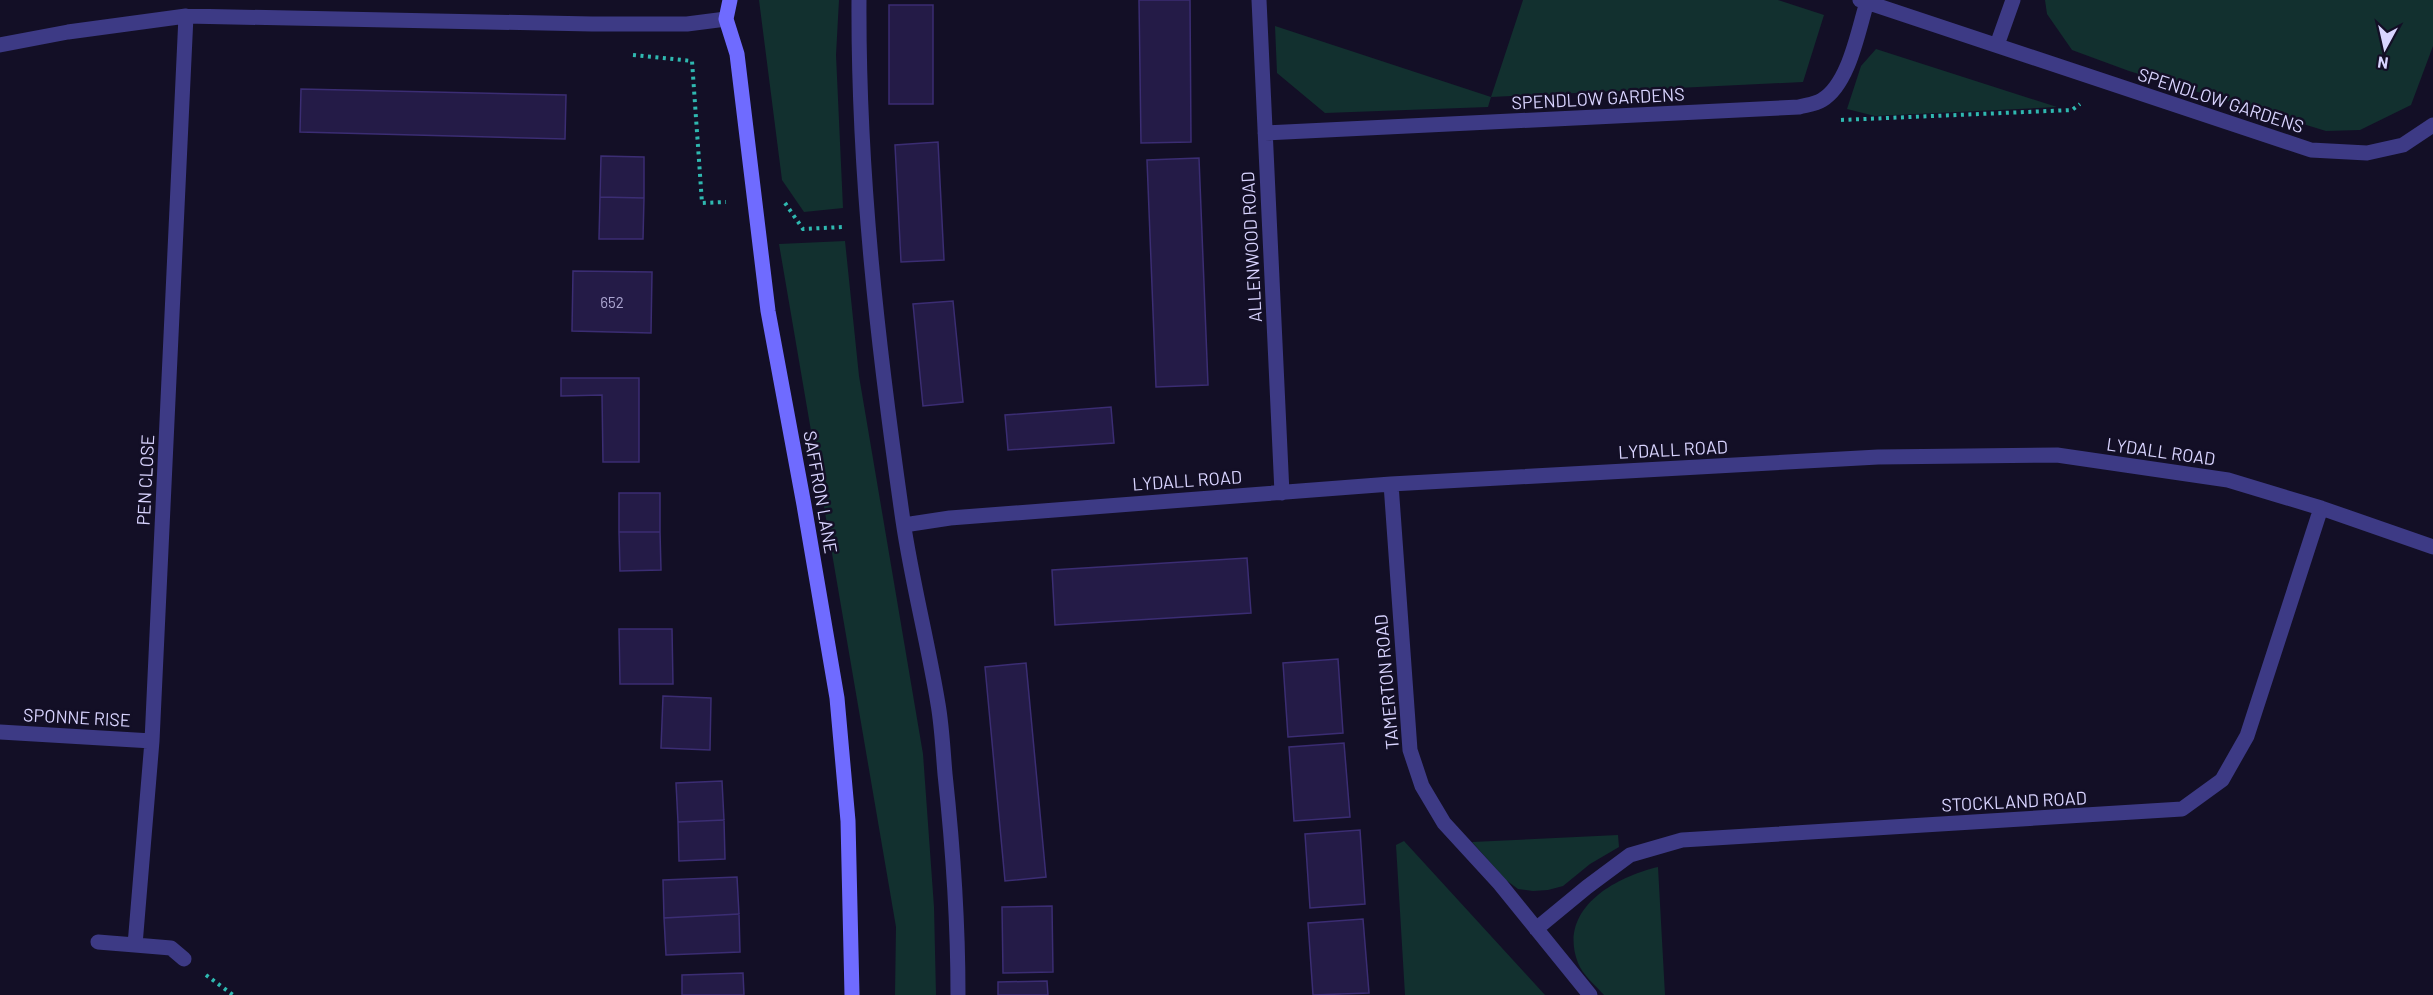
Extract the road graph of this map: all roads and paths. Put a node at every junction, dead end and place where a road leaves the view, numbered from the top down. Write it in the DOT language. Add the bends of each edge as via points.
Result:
graph roads {
  1 [pos="730,0"];
  2 [pos="859,0"];
  3 [pos="1259,0"];
  4 [pos="2013,0"];
  5 [pos="1863,1"];
  6 [pos="186,16"];
  7 [pos="726,19"];
  8 [pos="0,45"];
  9 [pos="1997,45"];
  10 [pos="626,54"];
  11 [pos="2106,83"];
  12 [pos="1799,107"];
  13 [pos="2433,125"];
  14 [pos="1265,133"];
  15 [pos="756,200"];
  16 [pos="866,225"];
  17 [pos="1391,484"];
  18 [pos="1282,493"];
  19 [pos="2321,508"];
  20 [pos="904,525"];
  21 [pos="2433,547"];
  22 [pos="0,732"];
  23 [pos="152,741"];
  24 [pos="1536,929"];
  25 [pos="98,942"];
  26 [pos="135,945"];
  27 [pos="184,959"];
  28 [pos="233,995"];
  29 [pos="852,995"];
  30 [pos="958,995"];
  31 [pos="1590,995"];
  1 -- 7 [label="main road, SAFFRON LANE"];
  2 -- 16 [label="street"];
  3 -- 14 [label="street, ALLENWOOD ROAD"];
  4 -- 9 [label="street"];
  5 -- 9 [label="street, SPENDLOW GARDENS"];
  5 -- 12 [label="street, SPENDLOW GARDENS" via="1846,70 1836,87 1822,100"];
  6 -- 7 [label="street" via="592,24 687,24"];
  6 -- 8 [label="street"];
  6 -- 23 [label="street, PEN CLOSE"];
  7 -- 15 [label="main road, SAFFRON LANE" via="737,54"];
  9 -- 11 [label="street, SPENDLOW GARDENS"];
  10 -- 15 [label="path" via="692,61 702,203"];
  11 -- 12 [label="path" via="2072,110 1821,121"];
  11 -- 13 [label="street, SPENDLOW GARDENS" via="2311,150 2367,153 2403,145"];
  12 -- 14 [label="street, SPENDLOW GARDENS"];
  14 -- 18 [label="street, ALLENWOOD ROAD"];
  15 -- 16 [label="path" via="780,197 803,229"];
  15 -- 29 [label="main road, SAFFRON LANE" via="768,311 837,698 848,821"];
  16 -- 20 [label="street"];
  17 -- 18 [label="street, LYDALL ROAD"];
  17 -- 19 [label="street, LYDALL ROAD" via="1878,457 2056,455 2228,480"];
  17 -- 24 [label="street, TAMERTON ROAD" via="1410,750 1422,786 1444,823"];
  18 -- 20 [label="street, LYDALL ROAD" via="950,518"];
  19 -- 21 [label="street, LYDALL ROAD"];
  19 -- 24 [label="street, STOCKLAND ROAD" via="2247,736 2223,780 2182,808 1682,840 1630,855"];
  20 -- 30 [label="street" via="938,706 958,931"];
  22 -- 23 [label="street, SPONNE RISE"];
  23 -- 26 [label="street, PEN CLOSE"];
  24 -- 31 [label="street, TAMERTON ROAD"];
  25 -- 26 [label="street"];
  26 -- 27 [label="street" via="171,948"];
  27 -- 28 [label="path"];
}
